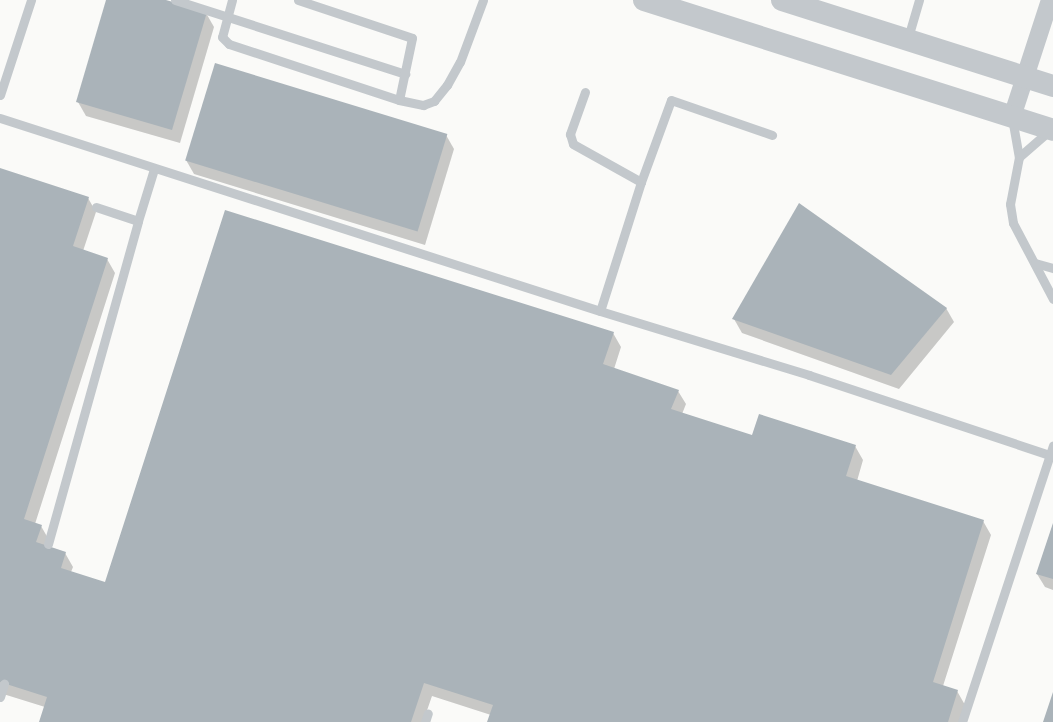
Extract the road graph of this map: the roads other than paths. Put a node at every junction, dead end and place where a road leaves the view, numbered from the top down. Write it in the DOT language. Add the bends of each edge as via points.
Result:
graph roads {
  1 [pos="31,0"];
  2 [pos="175,0"];
  3 [pos="232,0"];
  4 [pos="298,0"];
  5 [pos="483,0"];
  6 [pos="644,0"];
  7 [pos="782,0"];
  8 [pos="919,0"];
  9 [pos="1050,0"];
  10 [pos="226,17"];
  11 [pos="907,41"];
  12 [pos="405,74"];
  13 [pos="1025,77"];
  14 [pos="1053,86"];
  15 [pos="585,92"];
  16 [pos="0,95"];
  17 [pos="399,100"];
  18 [pos="1012,117"];
  19 [pos="0,118"];
  20 [pos="1052,127"];
  21 [pos="772,135"];
  22 [pos="1018,157"];
  23 [pos="154,170"];
  24 [pos="641,182"];
  25 [pos="96,208"];
  26 [pos="138,221"];
  27 [pos="1035,263"];
  28 [pos="1053,268"];
  29 [pos="1053,299"];
  30 [pos="600,311"];
  31 [pos="1052,452"];
  32 [pos="48,544"];
  33 [pos="4,684"];
  34 [pos="0,697"];
  35 [pos="962,722"];
  1 -- 16 [label="lane"];
  2 -- 10 [label="lane"];
  3 -- 10 [label="lane"];
  4 -- 12 [label="lane" via="412,38"];
  5 -- 17 [label="lane" via="460,62 438,97 423,105"];
  6 -- 18 [label="street"];
  7 -- 11 [label="street"];
  8 -- 11 [label="lane"];
  9 -- 13 [label="street"];
  10 -- 12 [label="lane"];
  10 -- 17 [label="lane" via="222,37 236,47"];
  11 -- 13 [label="street"];
  12 -- 17 [label="lane"];
  13 -- 14 [label="street"];
  13 -- 18 [label="street"];
  15 -- 24 [label="lane" via="570,134 573,144"];
  18 -- 20 [label="street"];
  18 -- 22 [label="lane"];
  19 -- 23 [label="lane"];
  20 -- 22 [label="lane"];
  21 -- 24 [label="lane" via="671,100"];
  22 -- 27 [label="lane" via="1010,204 1013,223"];
  23 -- 26 [label="lane"];
  23 -- 30 [label="lane"];
  24 -- 30 [label="lane"];
  25 -- 26 [label="lane"];
  26 -- 32 [label="lane"];
  27 -- 28 [label="lane"];
  27 -- 29 [label="lane"];
  30 -- 31 [label="lane"];
  31 -- 35 [label="lane"];
  33 -- 34 [label="lane"];
}
